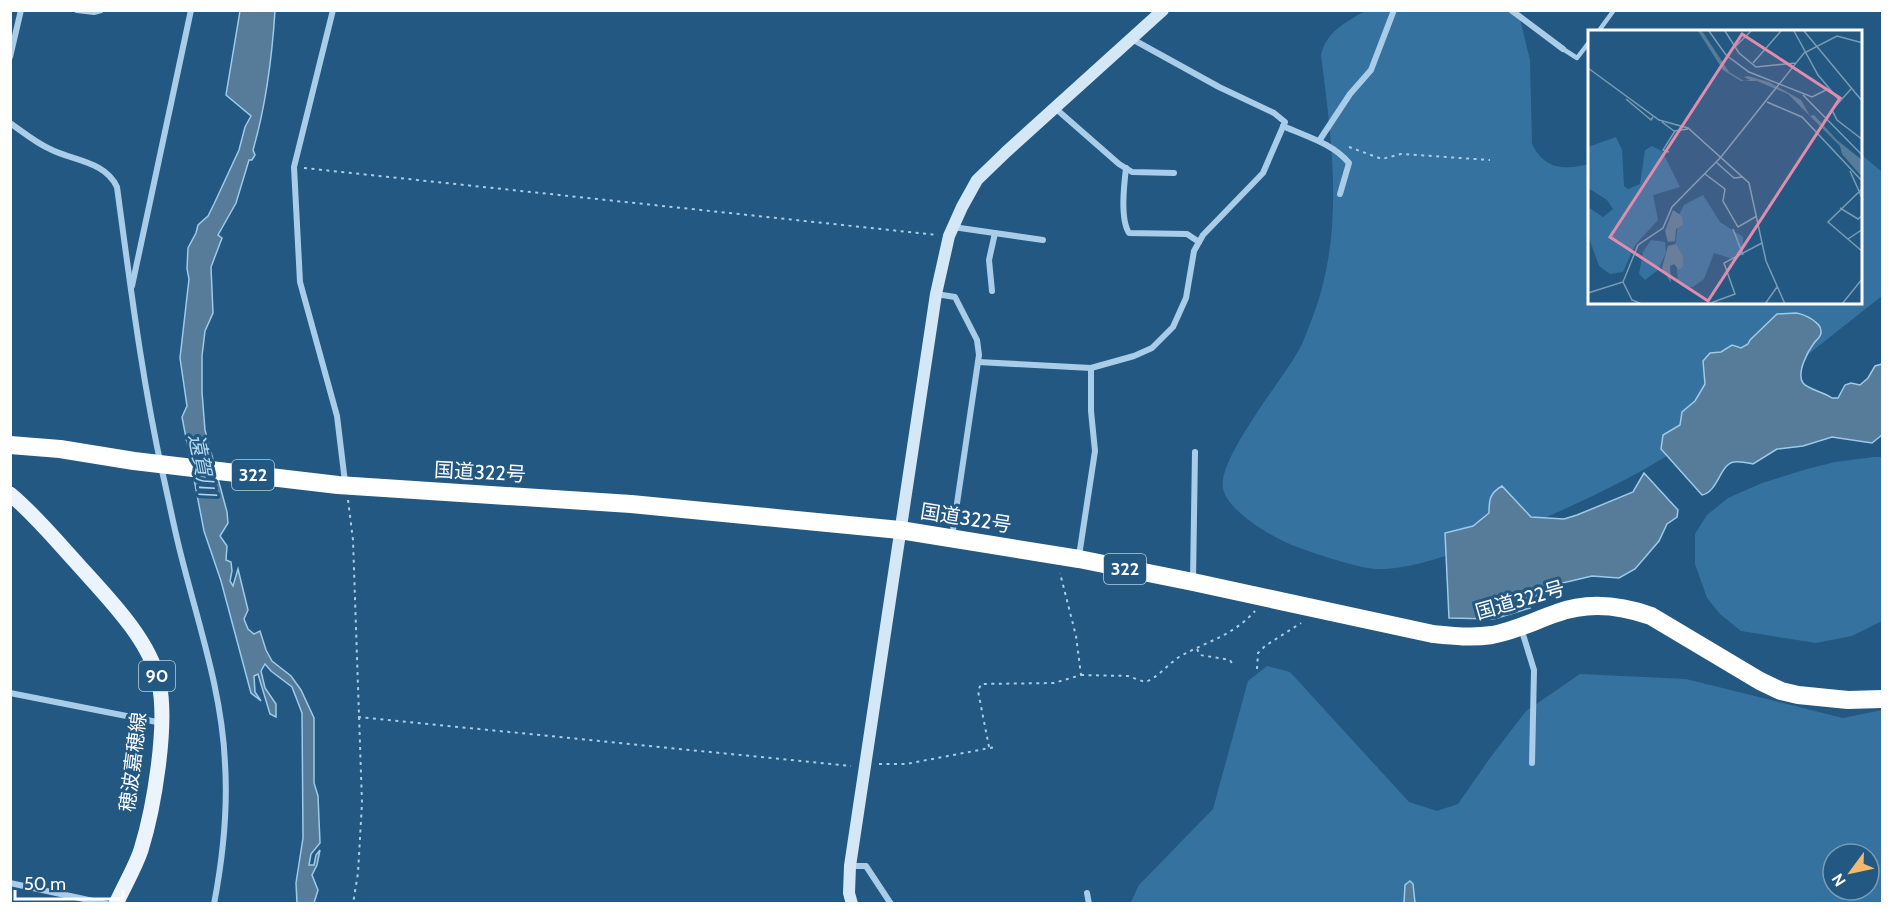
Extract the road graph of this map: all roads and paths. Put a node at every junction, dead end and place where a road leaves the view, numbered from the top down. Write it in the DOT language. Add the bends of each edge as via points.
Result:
graph roads {
  1 [pos="21,10"];
  2 [pos="77,10"];
  3 [pos="101,10"];
  4 [pos="191,10"];
  5 [pos="333,10"];
  6 [pos="1163,10"];
  7 [pos="1394,10"];
  8 [pos="1511,10"];
  9 [pos="1614,10"];
  10 [pos="1599,30"];
  11 [pos="1132,39"];
  12 [pos="1588,44"];
  13 [pos="1563,49"];
  14 [pos="10,57"];
  15 [pos="1055,108"];
  16 [pos="10,123"];
  17 [pos="1283,126"];
  18 [pos="1319,141"];
  19 [pos="1337,151"];
  20 [pos="1490,160"];
  21 [pos="294,166"];
  22 [pos="1126,168"];
  23 [pos="1174,173"];
  24 [pos="1340,194"];
  25 [pos="951,231"];
  26 [pos="995,233"];
  27 [pos="1043,240"];
  28 [pos="1199,242"];
  29 [pos="131,290"];
  30 [pos="992,291"];
  31 [pos="936,294"];
  32 [pos="978,362"];
  33 [pos="1091,368"];
  34 [pos="10,445"];
  35 [pos="1196,452"];
  36 [pos="164,464"];
  37 [pos="342,486"];
  38 [pos="10,494"];
  39 [pos="900,531"];
  40 [pos="952,538"];
  41 [pos="1060,556"];
  42 [pos="1078,560"];
  43 [pos="1193,582"];
  44 [pos="1260,597"];
  45 [pos="1315,609"];
  46 [pos="1520,627"];
  47 [pos="1197,648"];
  48 [pos="1233,665"];
  49 [pos="1257,669"];
  50 [pos="1081,675"];
  51 [pos="10,693"];
  52 [pos="1882,699"];
  53 [pos="358,717"];
  54 [pos="162,723"];
  55 [pos="989,747"];
  56 [pos="995,747"];
  57 [pos="1532,763"];
  58 [pos="879,764"];
  59 [pos="864,768"];
  60 [pos="850,866"];
  61 [pos="10,883"];
  62 [pos="1087,893"];
  63 [pos="107,903"];
  64 [pos="116,903"];
  65 [pos="214,903"];
  66 [pos="353,903"];
  67 [pos="852,903"];
  68 [pos="891,903"];
  69 [pos="1089,903"];
  1 -- 14 [label="street"];
  2 -- 3 [label="street"];
  4 -- 29 [label="street"];
  5 -- 21 [label="street"];
  6 -- 11 [label="street"];
  7 -- 18 [label="street" via="1371,70"];
  8 -- 13 [label="street"];
  9 -- 10 [label="lane"];
  11 -- 15 [label="street"];
  11 -- 17 [label="street" via="1274,113 1285,122"];
  12 -- 13 [label="lane" via="1577,58"];
  15 -- 22 [label="street"];
  15 -- 25 [label="street" via="977,180"];
  16 -- 29 [label="street" via="49,149 106,171 113,178"];
  17 -- 18 [label="street"];
  17 -- 28 [label="street" via="1263,173"];
  18 -- 19 [label="street"];
  19 -- 20 [label="path" via="1342,145 1382,159 1401,154"];
  19 -- 24 [label="street" via="1349,163"];
  21 -- 25 [label="path"];
  21 -- 37 [label="street" via="300,282 337,416"];
  22 -- 23 [label="street" via="1132,172"];
  22 -- 28 [label="street" via="1124,193 1129,233 1187,234"];
  25 -- 26 [label="street"];
  25 -- 31 [label="street"];
  26 -- 27 [label="street"];
  26 -- 30 [label="street" via="989,260"];
  28 -- 33 [label="street" via="1194,250 1186,298 1173,327 1152,348"];
  29 -- 36 [label="street"];
  31 -- 32 [label="street" via="955,297 976,340"];
  31 -- 39 [label="street"];
  32 -- 33 [label="street"];
  32 -- 40 [label="street"];
  33 -- 42 [label="street" via="1095,451"];
  34 -- 36 [label="highway, 国道322号 / 322"];
  35 -- 43 [label="street"];
  36 -- 37 [label="highway, 国道322号 / 322"];
  36 -- 65 [label="street" via="180,553 219,709 226,807"];
  37 -- 39 [label="highway, 国道322号 / 322" via="631,504"];
  37 -- 53 [label="path" via="353,540"];
  38 -- 54 [label="main road, 穂波嘉穂線 / 90" via="116,607 143,643 159,682"];
  39 -- 40 [label="highway, 国道322号 / 322"];
  39 -- 59 [label="street"];
  40 -- 41 [label="highway, 国道322号 / 322"];
  41 -- 42 [label="highway, 国道322号 / 322"];
  41 -- 50 [label="path"];
  42 -- 43 [label="highway, 国道322号 / 322"];
  43 -- 44 [label="highway, 国道322号 / 322"];
  44 -- 45 [label="highway, 国道322号 / 322"];
  44 -- 47 [label="path" via="1257,609 1243,625"];
  45 -- 46 [label="highway, 国道322号 / 322" via="1463,637 1494,635"];
  45 -- 49 [label="path" via="1312,616 1258,652"];
  46 -- 52 [label="highway, 国道322号 / 322" via="1582,606 1632,609 1651,616 1781,691 1836,700"];
  46 -- 57 [label="street" via="1534,670"];
  47 -- 48 [label="path" via="1200,655 1230,660"];
  47 -- 50 [label="path" via="1145,682 1128,676"];
  50 -- 55 [label="path" via="1054,683 981,684 978,691"];
  51 -- 54 [label="street"];
  53 -- 59 [label="path"];
  53 -- 66 [label="path" via="362,803"];
  54 -- 64 [label="main road, 穂波嘉穂線 / 90" via="153,797 141,852"];
  55 -- 56 [label="path"];
  55 -- 58 [label="path" via="906,764"];
  59 -- 60 [label="street"];
  60 -- 67 [label="street"];
  60 -- 68 [label="street" via="866,866"];
  61 -- 63 [label="street"];
  62 -- 69 [label="street"];
}
